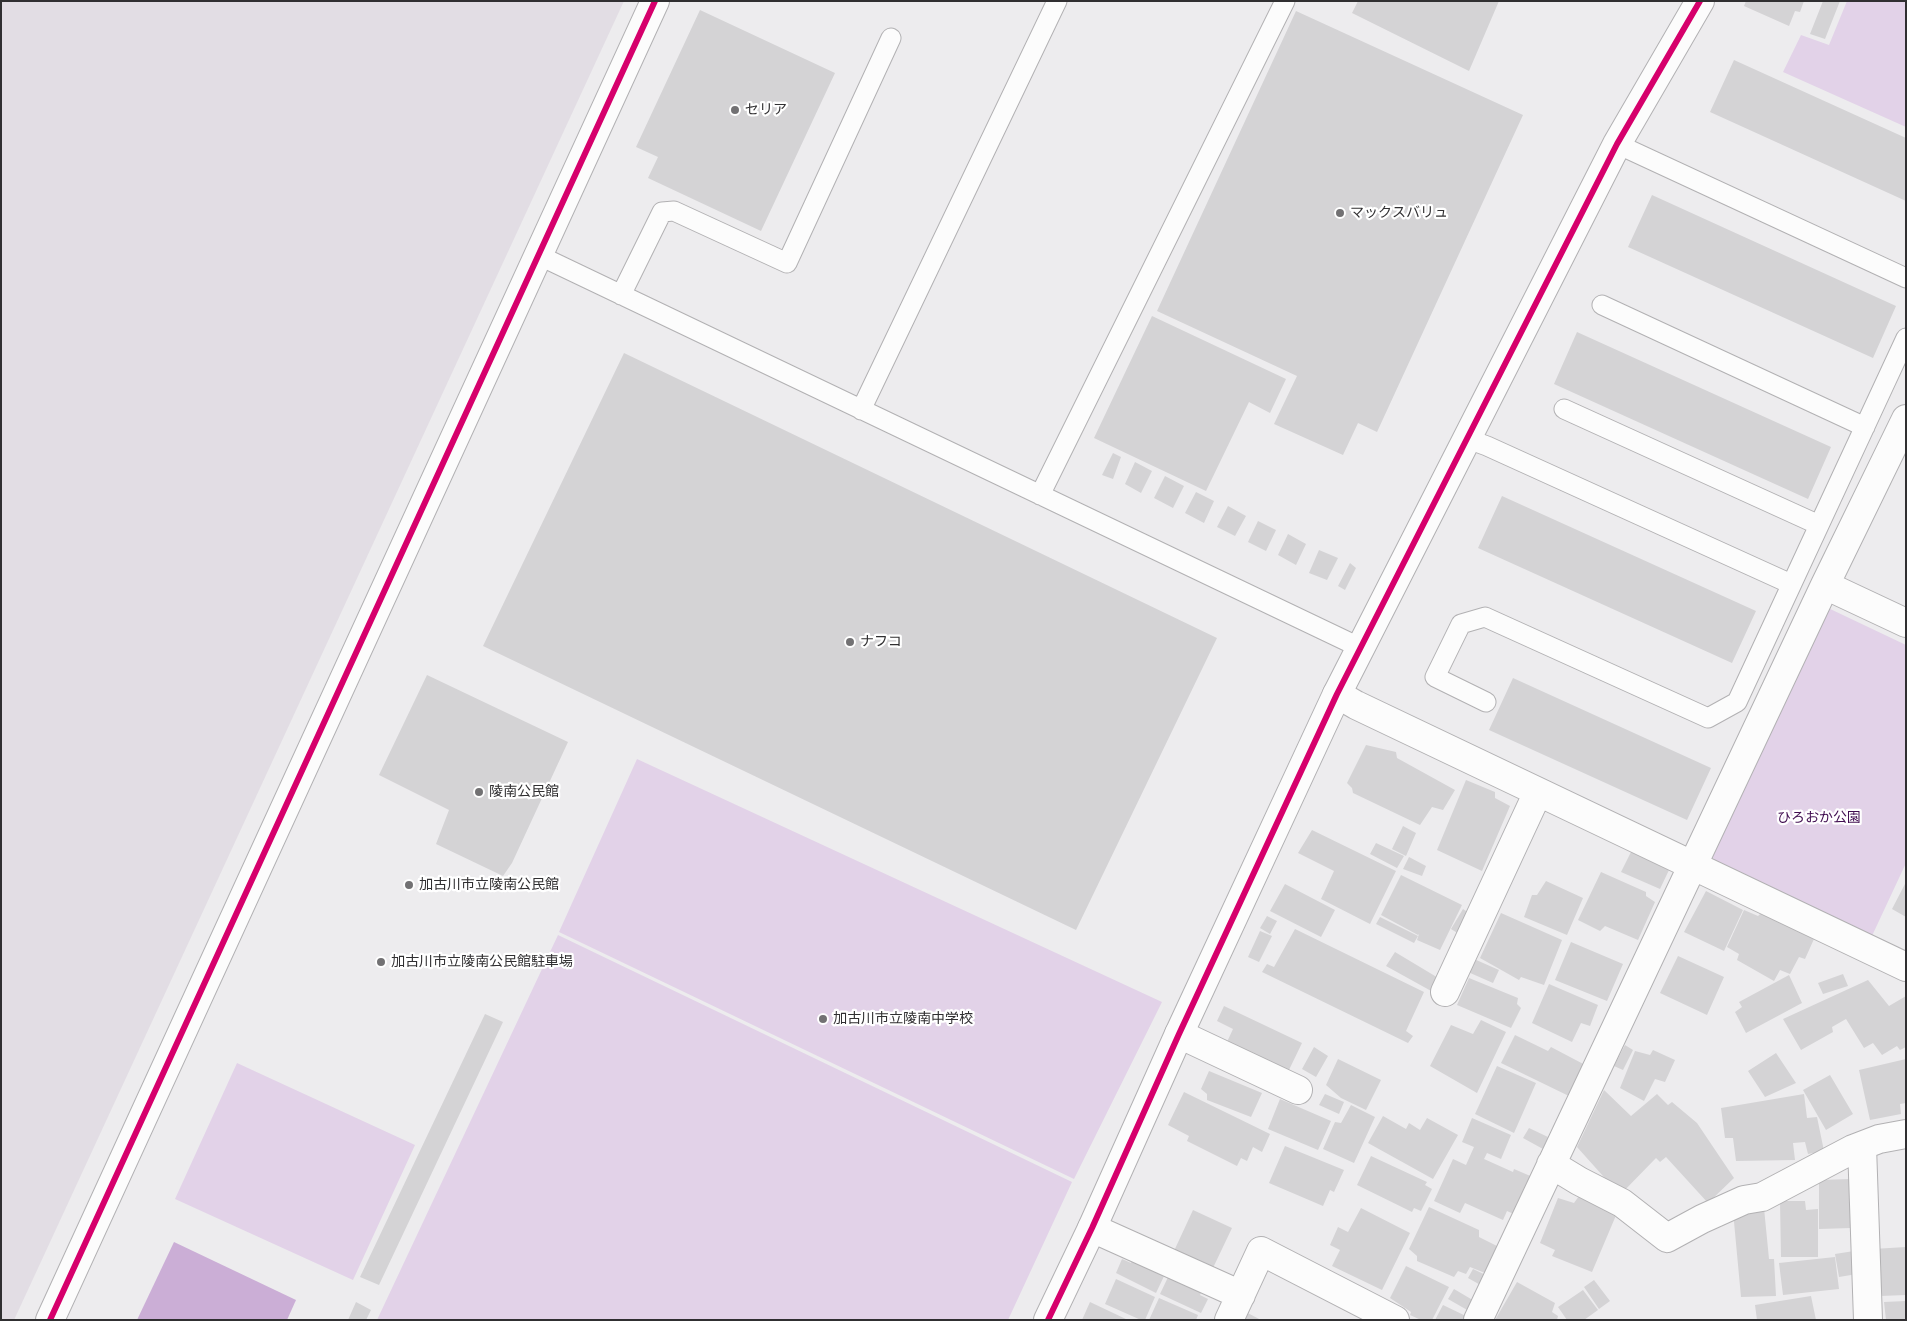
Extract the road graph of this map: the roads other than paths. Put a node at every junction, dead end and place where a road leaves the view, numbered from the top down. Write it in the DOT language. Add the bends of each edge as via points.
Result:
graph roads {
  1 [pos="655,1"];
  2 [pos="1057,1"];
  3 [pos="1285,1"];
  4 [pos="1700,1"];
  5 [pos="891,38"];
  6 [pos="1617,144"];
  7 [pos="538,256"];
  8 [pos="1906,278"];
  9 [pos="621,295"];
  10 [pos="1602,305"];
  11 [pos="1906,338"];
  12 [pos="1564,409"];
  13 [pos="862,410"];
  14 [pos="1905,420"];
  15 [pos="1865,427"];
  16 [pos="1468,439"];
  17 [pos="1040,495"];
  18 [pos="1819,525"];
  19 [pos="1791,584"];
  20 [pos="1825,585"];
  21 [pos="1906,623"];
  22 [pos="1361,648"];
  23 [pos="1337,694"];
  24 [pos="1486,702"];
  25 [pos="1538,792"];
  26 [pos="1692,865"];
  27 [pos="1906,967"];
  28 [pos="1445,992"];
  29 [pos="1179,1034"];
  30 [pos="1298,1090"];
  31 [pos="1906,1134"];
  32 [pos="1862,1146"];
  33 [pos="1551,1164"];
  34 [pos="1092,1228"];
  35 [pos="1241,1295"];
  36 [pos="50,1320"];
  37 [pos="1048,1320"];
  38 [pos="1229,1320"];
  39 [pos="1395,1320"];
  40 [pos="1478,1320"];
  41 [pos="1868,1320"];
  1 -- 7 [label="street"];
  2 -- 13 [label="lane"];
  3 -- 17 [label="lane"];
  4 -- 6 [label="street"];
  5 -- 9 [label="lane" via="787,263 674,211 662,212"];
  6 -- 8 [label="lane"];
  6 -- 16 [label="street"];
  7 -- 9 [label="lane"];
  7 -- 36 [label="street"];
  9 -- 13 [label="lane"];
  10 -- 15 [label="lane"];
  11 -- 15 [label="lane"];
  12 -- 18 [label="lane"];
  13 -- 17 [label="lane"];
  14 -- 20 [label="street"];
  15 -- 18 [label="lane"];
  16 -- 19 [label="lane"];
  16 -- 22 [label="street"];
  17 -- 22 [label="lane"];
  18 -- 19 [label="lane"];
  19 -- 24 [label="lane" via="1736,702 1708,718 1485,618 1461,624 1436,677"];
  20 -- 21 [label="street"];
  20 -- 26 [label="street"];
  22 -- 23 [label="street"];
  23 -- 25 [label="street"];
  23 -- 29 [label="street"];
  25 -- 26 [label="street"];
  25 -- 28 [label="street"];
  26 -- 27 [label="street"];
  26 -- 33 [label="street"];
  29 -- 30 [label="street"];
  29 -- 34 [label="street"];
  31 -- 32 [label="street"];
  32 -- 33 [label="street" via="1762,1197 1744,1200 1667,1238 1622,1203"];
  32 -- 41 [label="street"];
  33 -- 40 [label="street"];
  34 -- 35 [label="street"];
  34 -- 37 [label="street"];
  35 -- 38 [label="street"];
  35 -- 39 [label="street" via="1262,1251"];
}
